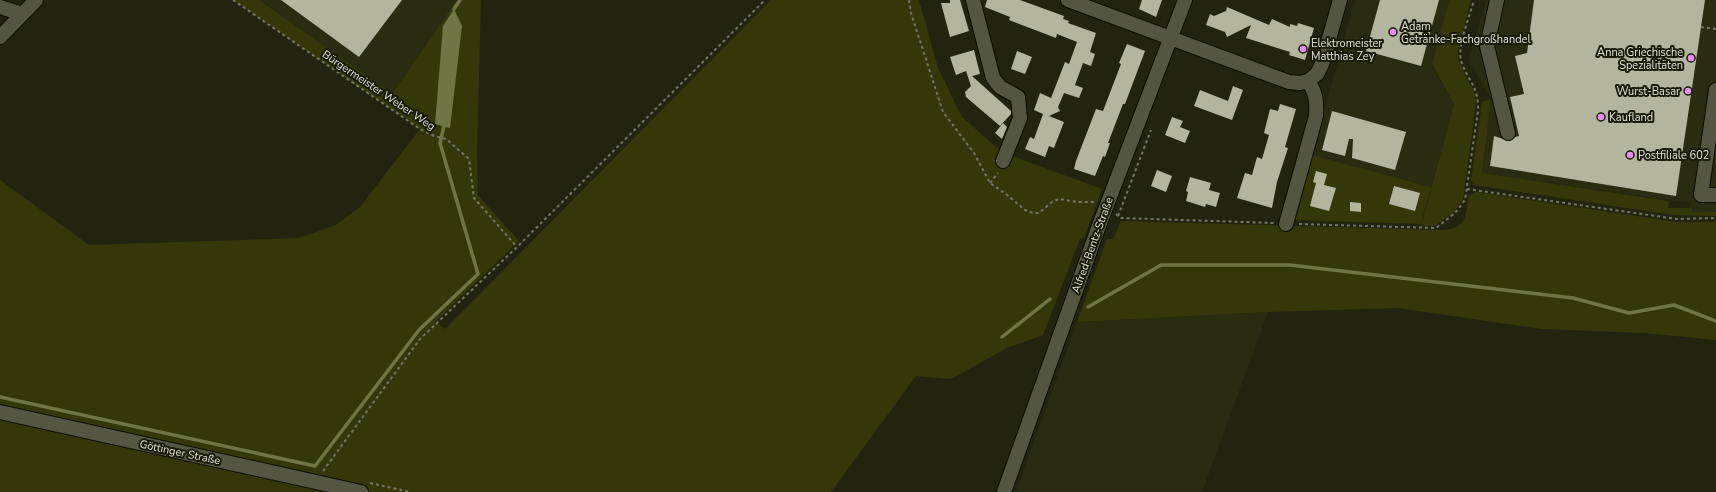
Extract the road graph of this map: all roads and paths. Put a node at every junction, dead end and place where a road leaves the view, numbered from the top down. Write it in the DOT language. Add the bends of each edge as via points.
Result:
graph roads {
  1 [pos="36,0"];
  2 [pos="233,0"];
  3 [pos="765,0"];
  4 [pos="909,0"];
  5 [pos="973,0"];
  6 [pos="1068,0"];
  7 [pos="1184,0"];
  8 [pos="1340,0"];
  9 [pos="1474,0"];
  10 [pos="1497,0"];
  11 [pos="0,7"];
  12 [pos="22,14"];
  13 [pos="1701,27"];
  14 [pos="1716,29"];
  15 [pos="0,37"];
  16 [pos="1170,38"];
  17 [pos="1308,81"];
  18 [pos="1716,93"];
  19 [pos="1508,134"];
  20 [pos="1003,161"];
  21 [pos="1716,195"];
  22 [pos="1106,208"];
  23 [pos="1716,218"];
  24 [pos="1286,224"];
  25 [pos="517,247"];
  26 [pos="0,412"];
  27 [pos="316,482"];
  28 [pos="361,492"];
  29 [pos="1004,492"];
  1 -- 12 [label="street"];
  2 -- 25 [label="path, Bürgermeister Weber Weg" via="414,124 434,136 446,138 469,159 474,198"];
  3 -- 25 [label="path"];
  4 -- 22 [label="path" via="911,14 942,112 974,153 990,183 1025,210 1033,213 1039,213 1059,199 1098,202"];
  5 -- 20 [label="street" via="993,78 1000,87 1018,97 1020,118"];
  6 -- 16 [label="street"];
  7 -- 16 [label="street, Alfred-Bentz-Straße"];
  8 -- 17 [label="street" via="1322,64 1317,74"];
  9 -- 23 [label="path" via="1460,52 1461,61 1476,90 1478,100 1467,189 1678,219"];
  10 -- 19 [label="street" via="1487,46"];
  11 -- 12 [label="street"];
  12 -- 15 [label="street"];
  13 -- 14 [label="path"];
  16 -- 17 [label="street" via="1289,82"];
  16 -- 22 [label="street, Alfred-Bentz-Straße"];
  17 -- 24 [label="street" via="1317,100 1316,116"];
  18 -- 21 [label="street" via="1700,195"];
  22 -- 29 [label="street, Alfred-Bentz-Straße"];
  25 -- 27 [label="path" via="420,339"];
  26 -- 27 [label="street, Göttinger Straße"];
  27 -- 28 [label="street, Göttinger Straße"];
}
